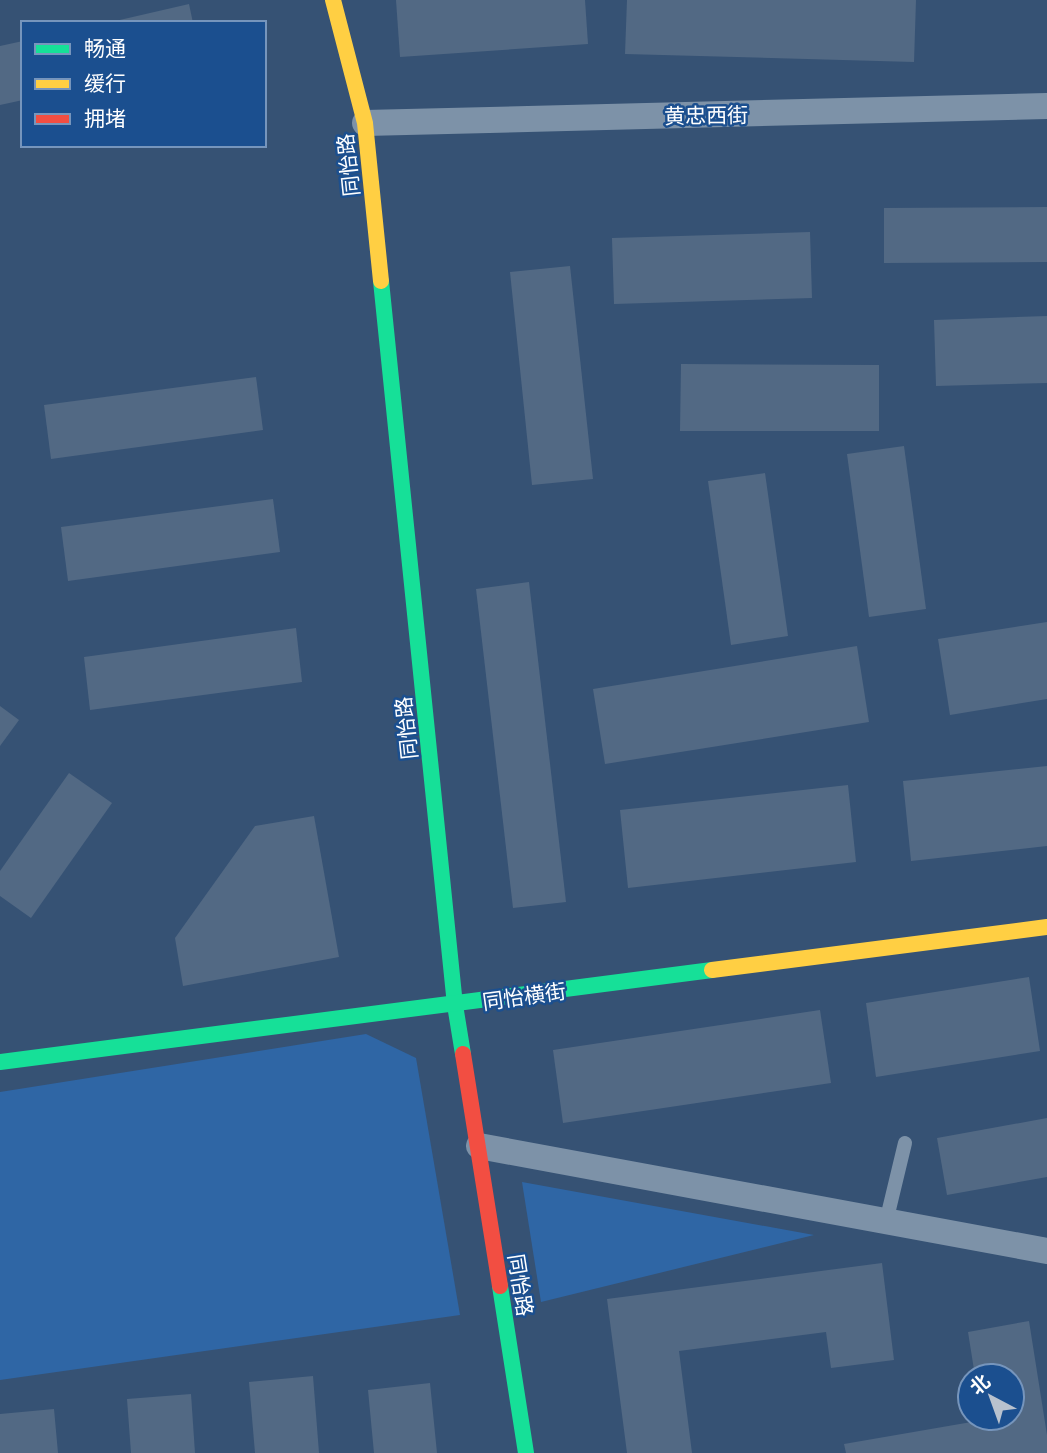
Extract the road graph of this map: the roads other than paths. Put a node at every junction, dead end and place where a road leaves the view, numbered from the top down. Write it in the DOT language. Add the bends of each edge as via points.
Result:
graph roads {
  1 [pos="333,0"];
  2 [pos="1047,106"];
  3 [pos="365,123"];
  4 [pos="1047,927"];
  5 [pos="455,1004"];
  6 [pos="0,1062"];
  7 [pos="905,1143"];
  8 [pos="479,1146"];
  9 [pos="886,1222"];
  10 [pos="1047,1251"];
  11 [pos="526,1453"];
  1 -- 3 [label="street, 同怡路"];
  2 -- 3 [label="street, 黄忠西街"];
  3 -- 5 [label="street, 同怡路"];
  4 -- 5 [label="street, 同怡横街"];
  5 -- 6 [label="street, 同怡横街"];
  5 -- 8 [label="street, 同怡路"];
  7 -- 9 [label="lane"];
  8 -- 9 [label="street"];
  8 -- 11 [label="street, 同怡路"];
  9 -- 10 [label="street"];
}
